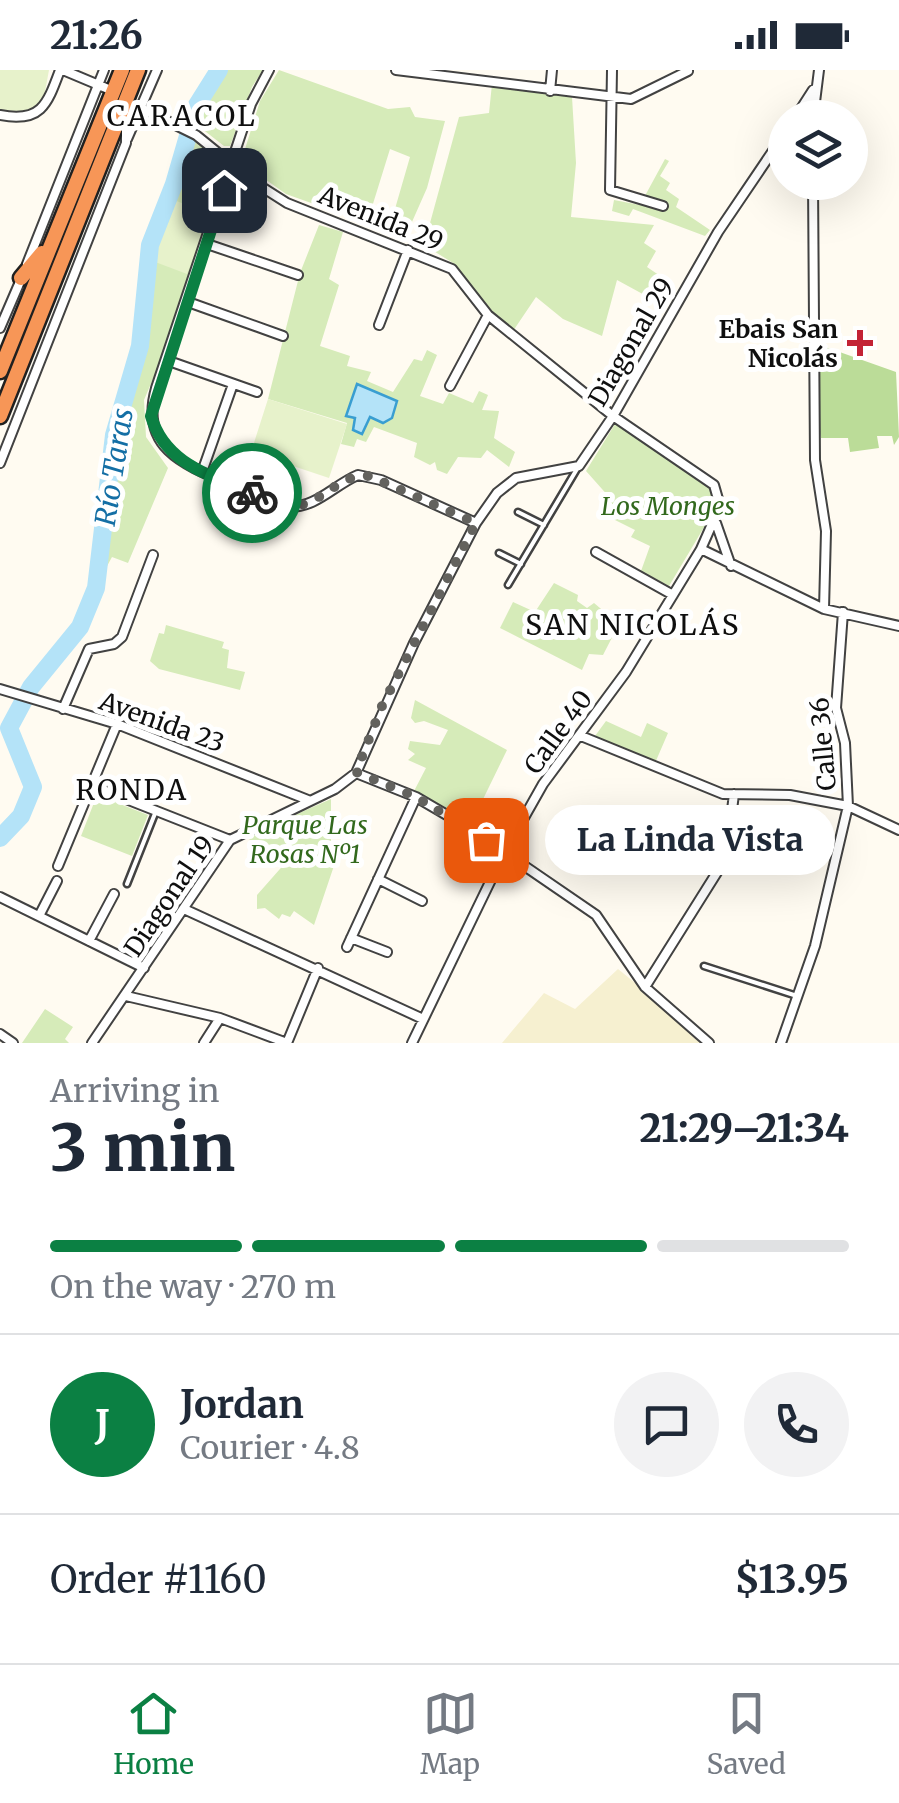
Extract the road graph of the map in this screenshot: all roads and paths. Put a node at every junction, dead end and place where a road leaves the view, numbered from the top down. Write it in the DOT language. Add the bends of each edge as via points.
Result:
graph roads {
  1 [pos="62,70"];
  2 [pos="104,70"];
  3 [pos="122,70"];
  4 [pos="138,70"];
  5 [pos="156,70"];
  6 [pos="270,70"];
  7 [pos="396,70"];
  8 [pos="494,70"];
  9 [pos="552,70"];
  10 [pos="612,70"];
  11 [pos="820,70"];
  12 [pos="688,71"];
  13 [pos="435,74"];
  14 [pos="99,83"];
  15 [pos="492,84"];
  16 [pos="550,90"];
  17 [pos="813,90"];
  18 [pos="119,96"];
  19 [pos="610,98"];
  20 [pos="807,100"];
  21 [pos="813,100"];
  22 [pos="141,108"];
  23 [pos="0,115"];
  24 [pos="126,143"];
  25 [pos="768,158"];
  26 [pos="232,163"];
  27 [pos="813,200"];
  28 [pos="663,206"];
  29 [pos="52,240"];
  30 [pos="207,244"];
  31 [pos="408,250"];
  32 [pos="298,276"];
  33 [pos="22,278"];
  34 [pos="188,302"];
  35 [pos="488,315"];
  36 [pos="379,325"];
  37 [pos="0,328"];
  38 [pos="283,336"];
  39 [pos="166,360"];
  40 [pos="0,371"];
  41 [pos="234,384"];
  42 [pos="450,386"];
  43 [pos="257,392"];
  44 [pos="0,416"];
  45 [pos="613,416"];
  46 [pos="0,463"];
  47 [pos="579,466"];
  48 [pos="202,472"];
  49 [pos="720,506"];
  50 [pos="518,512"];
  51 [pos="716,522"];
  52 [pos="476,523"];
  53 [pos="544,525"];
  54 [pos="701,549"];
  55 [pos="499,552"];
  56 [pos="596,552"];
  57 [pos="153,555"];
  58 [pos="521,564"];
  59 [pos="731,566"];
  60 [pos="508,586"];
  61 [pos="674,595"];
  62 [pos="824,609"];
  63 [pos="843,612"];
  64 [pos="899,626"];
  65 [pos="0,688"];
  66 [pos="63,709"];
  67 [pos="118,724"];
  68 [pos="581,736"];
  69 [pos="356,772"];
  70 [pos="92,786"];
  71 [pos="734,794"];
  72 [pos="416,797"];
  73 [pos="308,800"];
  74 [pos="848,806"];
  75 [pos="156,811"];
  76 [pos="899,830"];
  77 [pos="230,840"];
  78 [pos="504,853"];
  79 [pos="58,866"];
  80 [pos="378,879"];
  81 [pos="57,881"];
  82 [pos="127,884"];
  83 [pos="114,894"];
  84 [pos="0,897"];
  85 [pos="422,901"];
  86 [pos="184,909"];
  87 [pos="40,916"];
  88 [pos="89,941"];
  89 [pos="386,952"];
  90 [pos="704,966"];
  91 [pos="144,968"];
  92 [pos="318,968"];
  93 [pos="645,987"];
  94 [pos="126,996"];
  95 [pos="798,996"];
  96 [pos="220,1018"];
  97 [pos="423,1018"];
  98 [pos="0,1034"];
  99 [pos="13,1043"];
  100 [pos="92,1043"];
  101 [pos="204,1043"];
  102 [pos="288,1043"];
  103 [pos="412,1043"];
  104 [pos="710,1043"];
  105 [pos="781,1043"];
  1 -- 14 [label="street"];
  1 -- 23 [label="street" via="38,116"];
  2 -- 14 [label="street"];
  3 -- 18 [label="highway"];
  4 -- 18 [label="highway"];
  5 -- 22 [label="street"];
  6 -- 26 [label="street"];
  7 -- 13 [label="street"];
  8 -- 15 [label="street"];
  9 -- 16 [label="street"];
  10 -- 19 [label="street"];
  11 -- 17 [label="street"];
  12 -- 19 [label="street" via="631,98"];
  13 -- 15 [label="street"];
  14 -- 18 [label="street"];
  14 -- 33 [label="street"];
  15 -- 16 [label="street"];
  16 -- 19 [label="street"];
  17 -- 20 [label="street"];
  17 -- 21 [label="street"];
  18 -- 24 [label="street"];
  18 -- 29 [label="highway"];
  18 -- 44 [label="highway"];
  19 -- 28 [label="street" via="610,190"];
  22 -- 24 [label="street"];
  22 -- 26 [label="street, Avenida 29" via="196,135"];
  24 -- 46 [label="street"];
  25 -- 45 [label="street, Diagonal 29"];
  26 -- 30 [label="street"];
  26 -- 31 [label="street, Avenida 29" via="288,203"];
  27 -- 62 [label="street" via="815,460 826,531"];
  29 -- 33 [label="highway"];
  29 -- 40 [label="highway"];
  30 -- 32 [label="street"];
  30 -- 34 [label="street"];
  31 -- 35 [label="street, Avenida 29" via="452,269"];
  31 -- 36 [label="street"];
  33 -- 37 [label="street"];
  34 -- 38 [label="street"];
  34 -- 39 [label="street"];
  35 -- 42 [label="street"];
  35 -- 45 [label="street, Avenida 29"];
  39 -- 41 [label="street"];
  39 -- 48 [label="street" via="151,416 163,446"];
  41 -- 43 [label="street"];
  41 -- 48 [label="street"];
  45 -- 47 [label="street, Diagonal 29"];
  45 -- 49 [label="street, Avenida 29" via="700,473 714,486"];
  47 -- 52 [label="street" via="516,478"];
  47 -- 53 [label="lane"];
  48 -- 52 [label="street" via="286,508 369,476"];
  49 -- 51 [label="street, Calle 40"];
  50 -- 53 [label="lane"];
  51 -- 54 [label="street, Calle 40"];
  51 -- 59 [label="street"];
  52 -- 69 [label="street" via="382,706"];
  53 -- 58 [label="lane"];
  54 -- 59 [label="street"];
  54 -- 61 [label="street, Calle 40"];
  55 -- 58 [label="lane"];
  56 -- 61 [label="street"];
  57 -- 66 [label="street" via="122,637 89,649"];
  58 -- 60 [label="lane"];
  59 -- 62 [label="street"];
  61 -- 68 [label="street, Calle 40"];
  62 -- 63 [label="street"];
  63 -- 64 [label="street"];
  63 -- 74 [label="street, Calle 36" via="836,708"];
  65 -- 66 [label="street, Avenida 23"];
  66 -- 67 [label="street, Avenida 23"];
  67 -- 70 [label="street"];
  67 -- 73 [label="street, Avenida 23"];
  68 -- 71 [label="street"];
  68 -- 78 [label="street, Calle 40" via="560,758"];
  69 -- 72 [label="street"];
  69 -- 73 [label="street, Diagonal 19"];
  70 -- 75 [label="street"];
  70 -- 79 [label="street"];
  71 -- 74 [label="street"];
  71 -- 93 [label="street" via="726,858"];
  72 -- 78 [label="street"];
  72 -- 80 [label="street"];
  73 -- 77 [label="street, Diagonal 19"];
  74 -- 76 [label="street"];
  74 -- 95 [label="street, Calle 36"];
  75 -- 77 [label="street"];
  75 -- 82 [label="lane"];
  77 -- 86 [label="street, Diagonal 19"];
  78 -- 93 [label="street" via="596,915"];
  78 -- 97 [label="street, Calle 40"];
  80 -- 85 [label="street"];
  80 -- 89 [label="street" via="349,943"];
  81 -- 87 [label="street"];
  83 -- 88 [label="street"];
  84 -- 87 [label="street"];
  86 -- 91 [label="street, Diagonal 19"];
  86 -- 92 [label="street"];
  87 -- 88 [label="street"];
  88 -- 91 [label="street"];
  90 -- 95 [label="lane"];
  91 -- 94 [label="street, Diagonal 19"];
  92 -- 97 [label="street"];
  92 -- 102 [label="street"];
  93 -- 104 [label="street"];
  94 -- 96 [label="street"];
  94 -- 100 [label="street, Diagonal 19"];
  95 -- 105 [label="street, Calle 36"];
  96 -- 101 [label="street"];
  96 -- 102 [label="street"];
  97 -- 103 [label="street, Calle 40"];
  98 -- 99 [label="street"];
}
